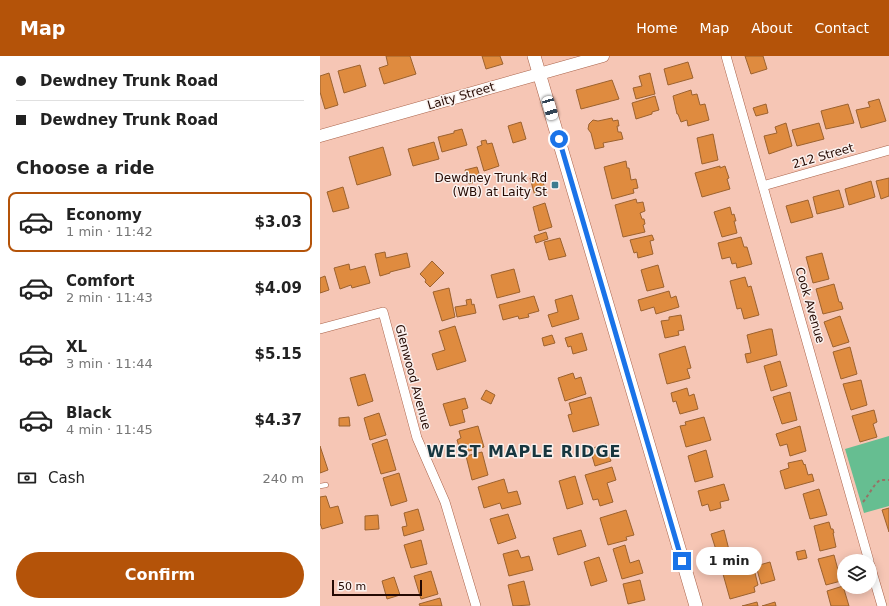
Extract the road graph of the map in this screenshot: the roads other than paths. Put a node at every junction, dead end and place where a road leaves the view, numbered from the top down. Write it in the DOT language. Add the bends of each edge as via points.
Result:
graph roads {
  1 [pos="534,56"];
  2 [pos="603,56"];
  3 [pos="726,56"];
  4 [pos="540,74"];
  5 [pos="320,136"];
  6 [pos="889,150"];
  7 [pos="763,186"];
  8 [pos="320,329"];
  9 [pos="326,485"];
  10 [pos="320,486"];
  11 [pos="867,554"];
  12 [pos="877,589"];
  13 [pos="476,606"];
  14 [pos="696,606"];
  15 [pos="882,606"];
  1 -- 4 [label="main road"];
  2 -- 4 [label="street, Laity Street"];
  3 -- 7 [label="street, Cook Avenue"];
  4 -- 5 [label="street, Laity Street"];
  4 -- 14 [label="main road"];
  6 -- 7 [label="street, 212 Street"];
  7 -- 11 [label="street, Cook Avenue"];
  8 -- 13 [label="street, Glenwood Avenue" via="383,312 417,438 446,502"];
  9 -- 10 [label="lane"];
  12 -- 15 [label="street"];
}
